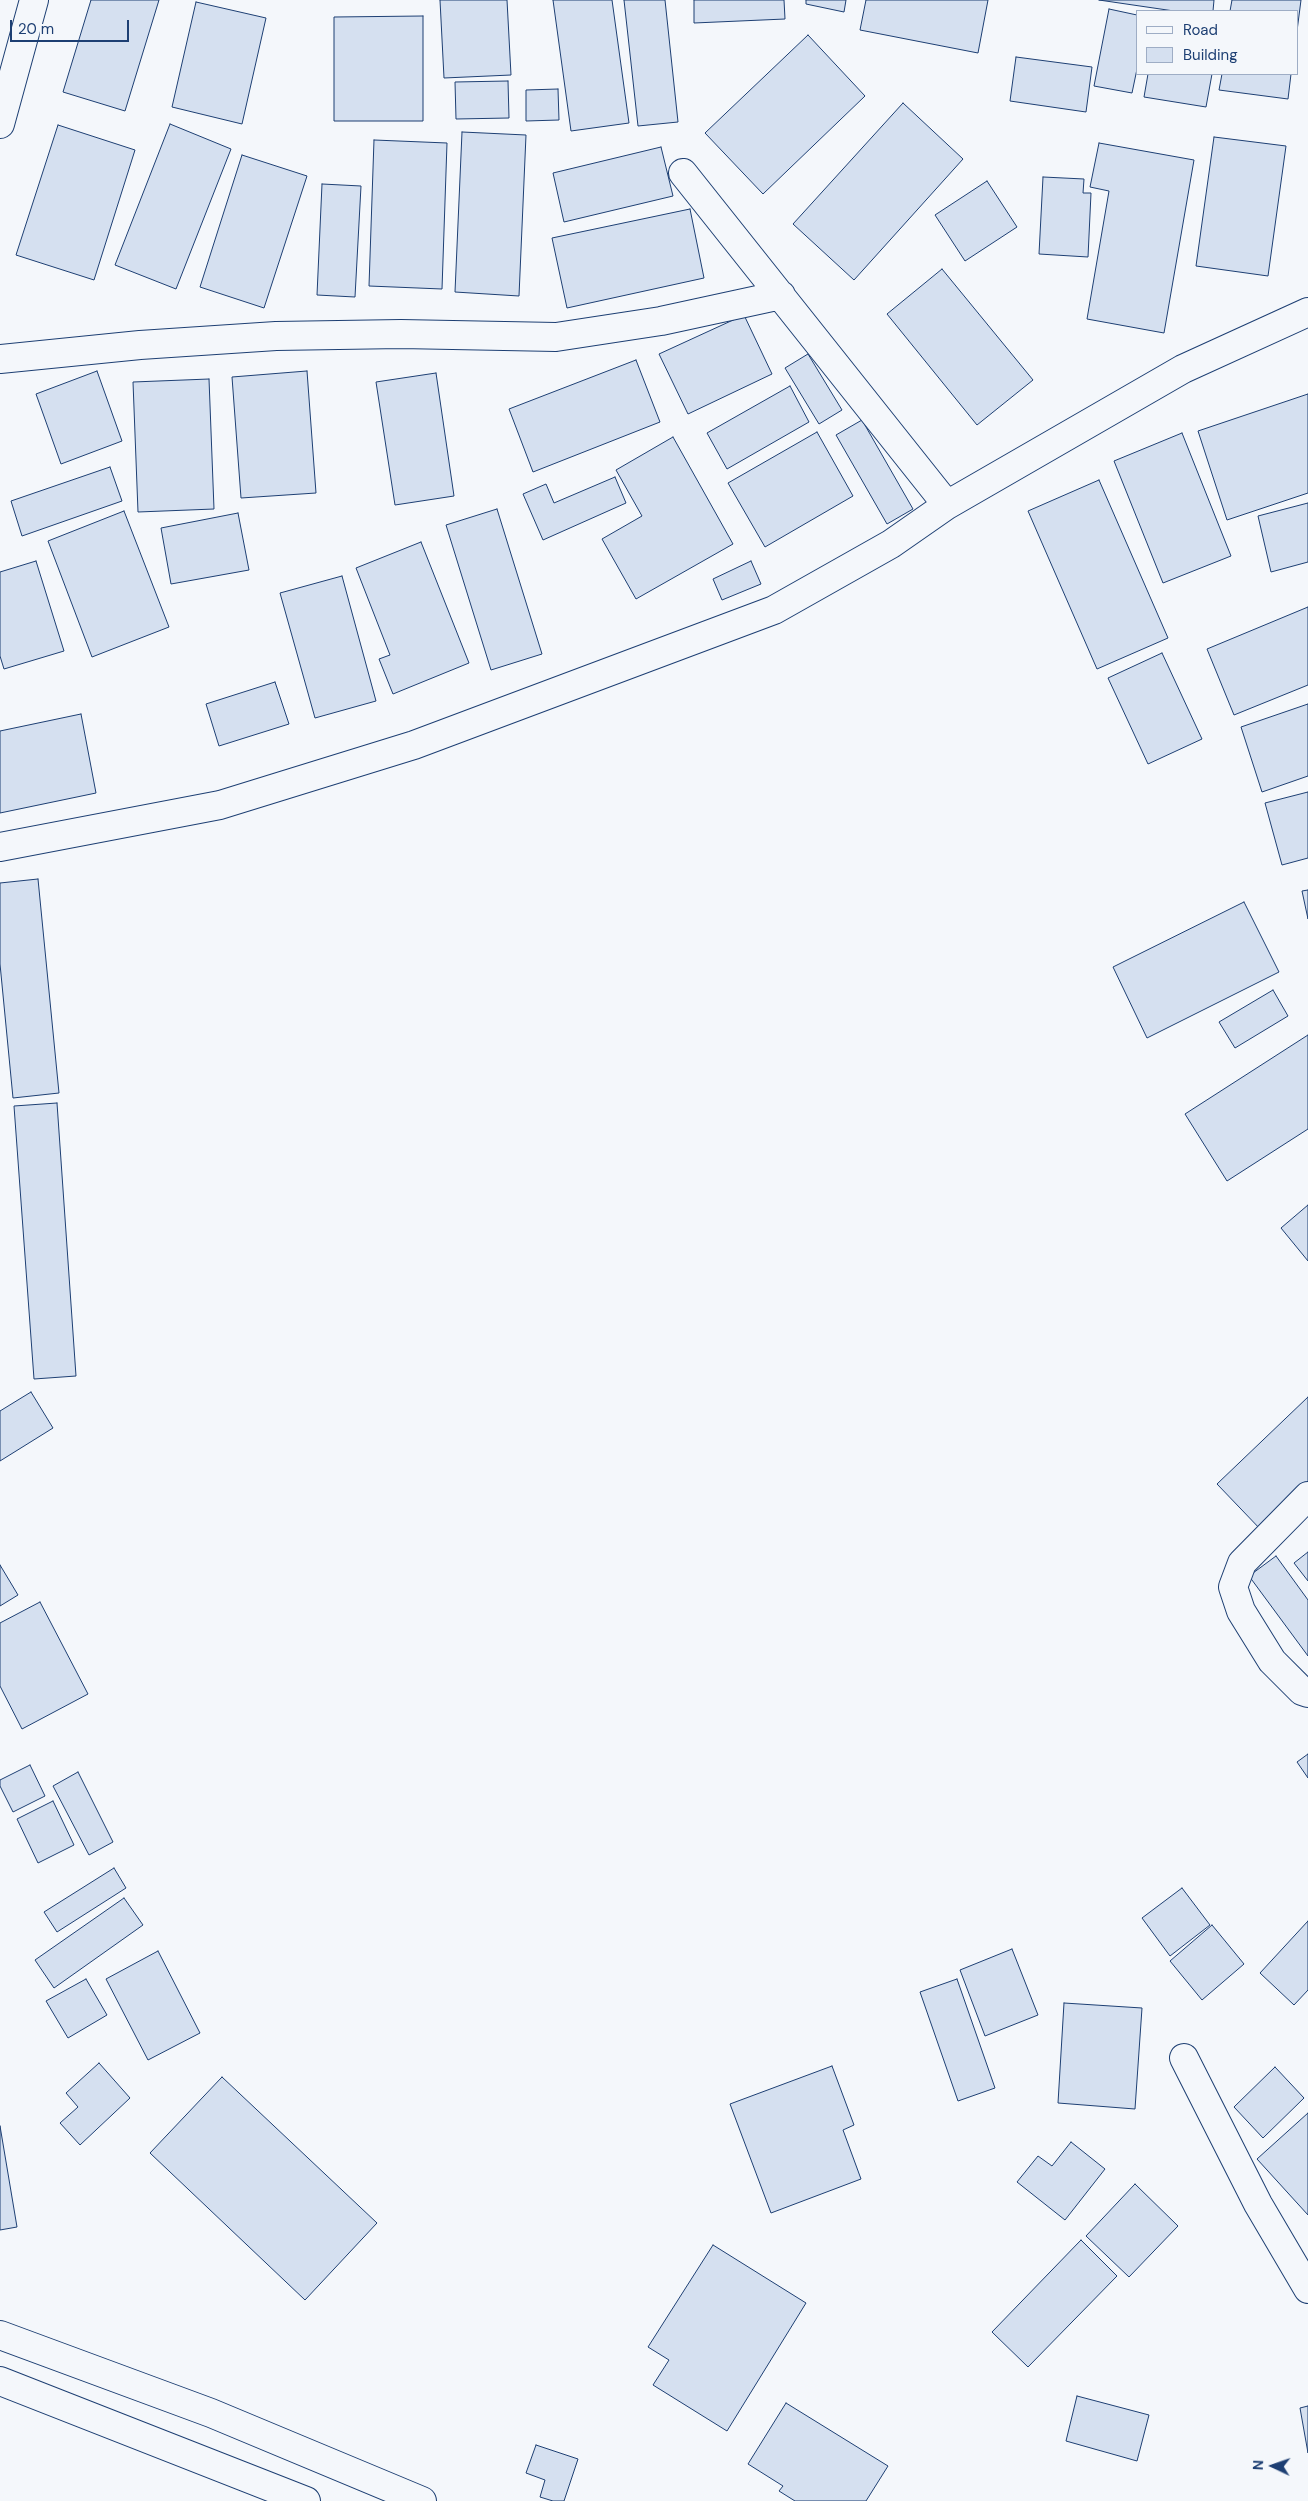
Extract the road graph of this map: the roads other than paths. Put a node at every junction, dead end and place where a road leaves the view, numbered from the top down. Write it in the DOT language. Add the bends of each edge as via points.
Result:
graph roads {
  1 [pos="34,0"];
  2 [pos="0,124"];
  3 [pos="683,173"];
  4 [pos="781,295"];
  5 [pos="1308,312"];
  6 [pos="0,359"];
  7 [pos="947,505"];
  8 [pos="0,848"];
  9 [pos="1308,1496"];
  10 [pos="1308,1692"];
  11 [pos="1184,2058"];
  12 [pos="1308,2289"];
  13 [pos="0,2335"];
  14 [pos="0,2381"];
  15 [pos="306,2501"];
  16 [pos="422,2501"];
  1 -- 2 [label="street"];
  3 -- 4 [label="street"];
  4 -- 6 [label="street" via="661,322 556,337 276,336"];
  4 -- 7 [label="street"];
  5 -- 7 [label="street" via="1183,369"];
  7 -- 8 [label="street" via="891,544 774,610 414,745 220,804"];
  9 -- 10 [label="street" via="1242,1563 1233,1586 1241,1611 1272,1661 1302,1691"];
  11 -- 12 [label="street" via="1258,2204"];
  13 -- 16 [label="street" via="211,2413"];
  14 -- 15 [label="street"];
}
